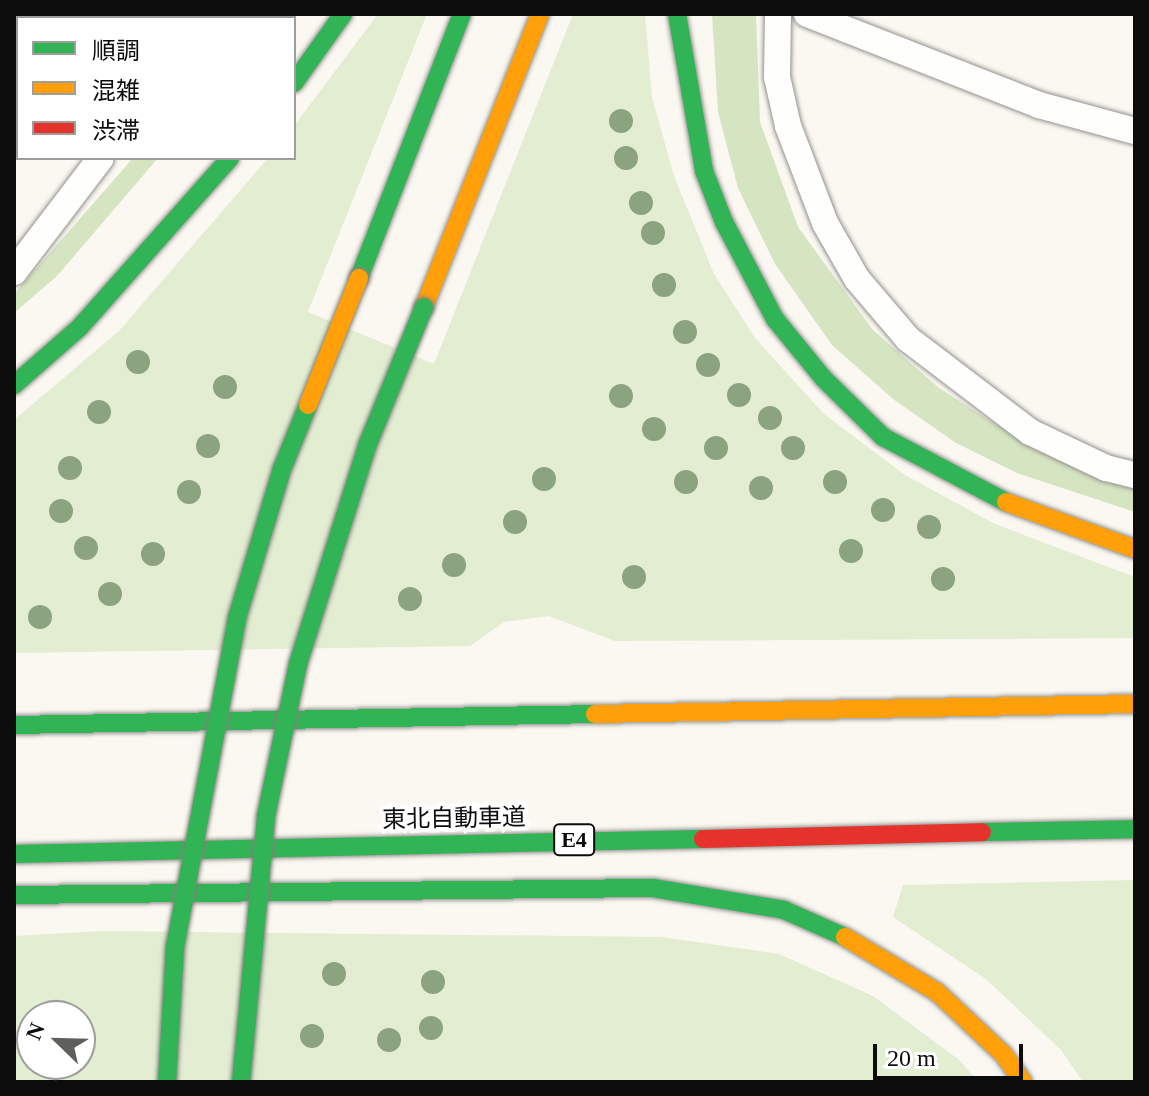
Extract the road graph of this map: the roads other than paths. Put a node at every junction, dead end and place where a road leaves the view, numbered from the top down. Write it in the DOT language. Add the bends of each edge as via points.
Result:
graph roads {
  1 [pos="343,14"];
  2 [pos="462,14"];
  3 [pos="540,14"];
  4 [pos="677,14"];
  5 [pos="778,14"];
  6 [pos="807,14"];
  7 [pos="296,80"];
  8 [pos="1135,131"];
  9 [pos="99,160"];
  10 [pos="228,160"];
  11 [pos="14,272"];
  12 [pos="14,385"];
  13 [pos="1135,475"];
  14 [pos="1135,549"];
  15 [pos="1135,704"];
  16 [pos="14,725"];
  17 [pos="1135,829"];
  18 [pos="14,854"];
  19 [pos="14,895"];
  20 [pos="167,1082"];
  21 [pos="241,1082"];
  22 [pos="1023,1082"];
  1 -- 7 [label="highway"];
  2 -- 20 [label="highway, bridge" via="282,469 237,618 175,947"];
  3 -- 21 [label="highway, bridge" via="367,446 298,664 266,816"];
  4 -- 14 [label="highway" via="704,171 724,222 775,319 824,379 883,437 945,474 1046,520"];
  5 -- 13 [label="lane" via="777,77 788,126 825,223 857,279 908,339 1030,432 1106,468"];
  6 -- 8 [label="lane" via="1039,105"];
  9 -- 11 [label="lane"];
  10 -- 12 [label="highway" via="80,327"];
  15 -- 16 [label="highway"];
  17 -- 18 [label="highway, 東北自動車道 / E4"];
  19 -- 22 [label="highway" via="653,888 784,910 868,947 937,992 1004,1055"];
}
